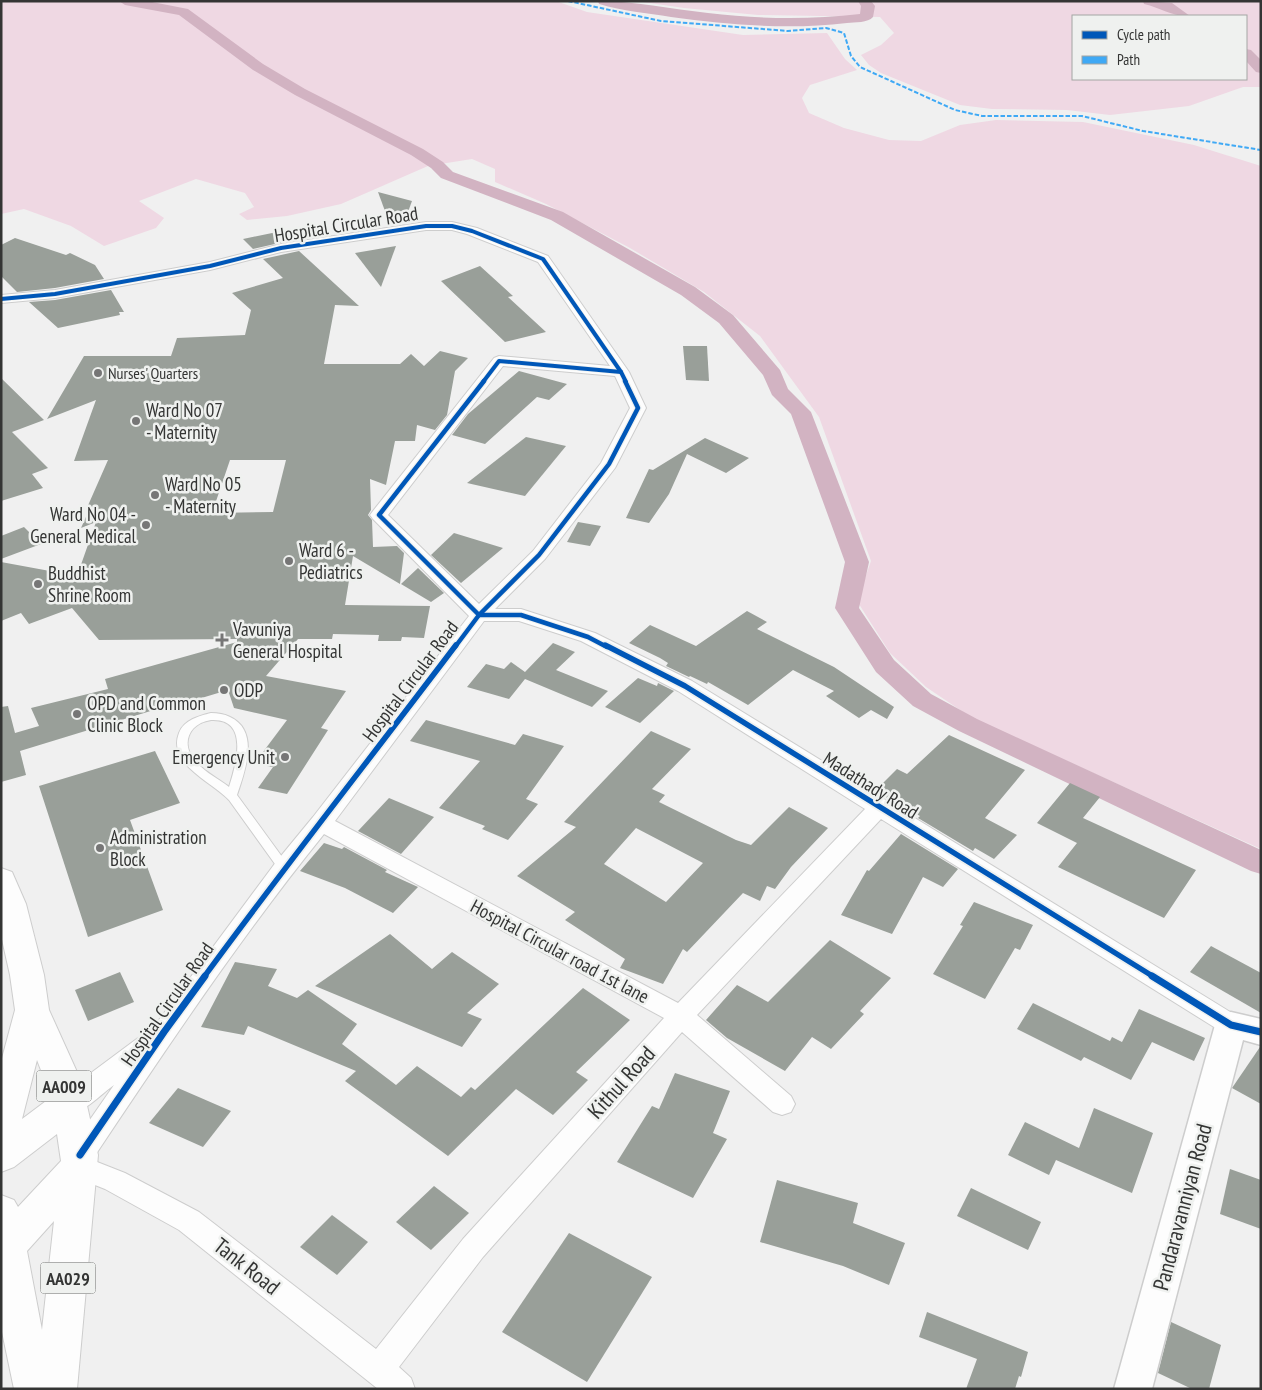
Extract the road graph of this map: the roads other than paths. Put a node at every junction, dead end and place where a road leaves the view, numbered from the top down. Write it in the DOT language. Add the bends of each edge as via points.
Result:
graph roads {
  1 [pos="1,299"];
  2 [pos="621,372"];
  3 [pos="479,614"];
  4 [pos="232,795"];
  5 [pos="879,808"];
  6 [pos="321,823"];
  7 [pos="284,868"];
  8 [pos="1,880"];
  9 [pos="32,1010"];
  10 [pos="681,1016"];
  11 [pos="1246,1028"];
  12 [pos="164,1032"];
  13 [pos="69,1104"];
  14 [pos="782,1104"];
  15 [pos="1,1131"];
  16 [pos="1,1156"];
  17 [pos="79,1161"];
  18 [pos="3,1236"];
  19 [pos="12,1329"];
  20 [pos="379,1369"];
  21 [pos="35,1389"];
  22 [pos="56,1389"];
  23 [pos="400,1389"];
  24 [pos="1133,1389"];
  1 -- 2 [label="street, Hospital Circular Road" via="55,294 210,266 280,248 426,226 452,226 543,259"];
  2 -- 3 [label="street, Hospital Circular Road" via="638,408 609,464 539,555"];
  2 -- 3 [label="street" via="499,361 379,515"];
  3 -- 5 [label="street, Madathady Road" via="521,615 588,637 686,686"];
  3 -- 6 [label="street, Hospital Circular Road"];
  4 -- 4 [label="lane" via="191,764 183,746 184,732 190,724 202,718 218,716 234,721 241,732 242,761"];
  4 -- 7 [label="lane"];
  5 -- 10 [label="street, Kithul Road"];
  5 -- 11 [label="street, Madathady Road"];
  6 -- 7 [label="street, Hospital Circular Road"];
  6 -- 10 [label="street, Hospital Circular road 1st lane"];
  7 -- 12 [label="street, Hospital Circular Road"];
  8 -- 9 [label="highway, AA009" via="27,975"];
  9 -- 13 [label="highway, AA009" via="64,1083"];
  9 -- 15 [label="highway, AA009"];
  10 -- 14 [label="street, Hospital Circular road 1st lane"];
  10 -- 20 [label="street, Kithul Road" via="473,1248"];
  11 -- 24 [label="street, Pandaravanniyan Road"];
  12 -- 13 [label="street, Hospital Circular Road"];
  12 -- 17 [label="street, Hospital Circular Road"];
  13 -- 16 [label="highway, Hospital Circular Road"];
  13 -- 17 [label="highway, AA009"];
  17 -- 18 [label="highway"];
  17 -- 20 [label="street, Tank Road" via="189,1221"];
  17 -- 22 [label="highway, AA029"];
  18 -- 19 [label="highway, AA029"];
  19 -- 21 [label="highway, AA029"];
  20 -- 23 [label="street, Tank Road"];
}
